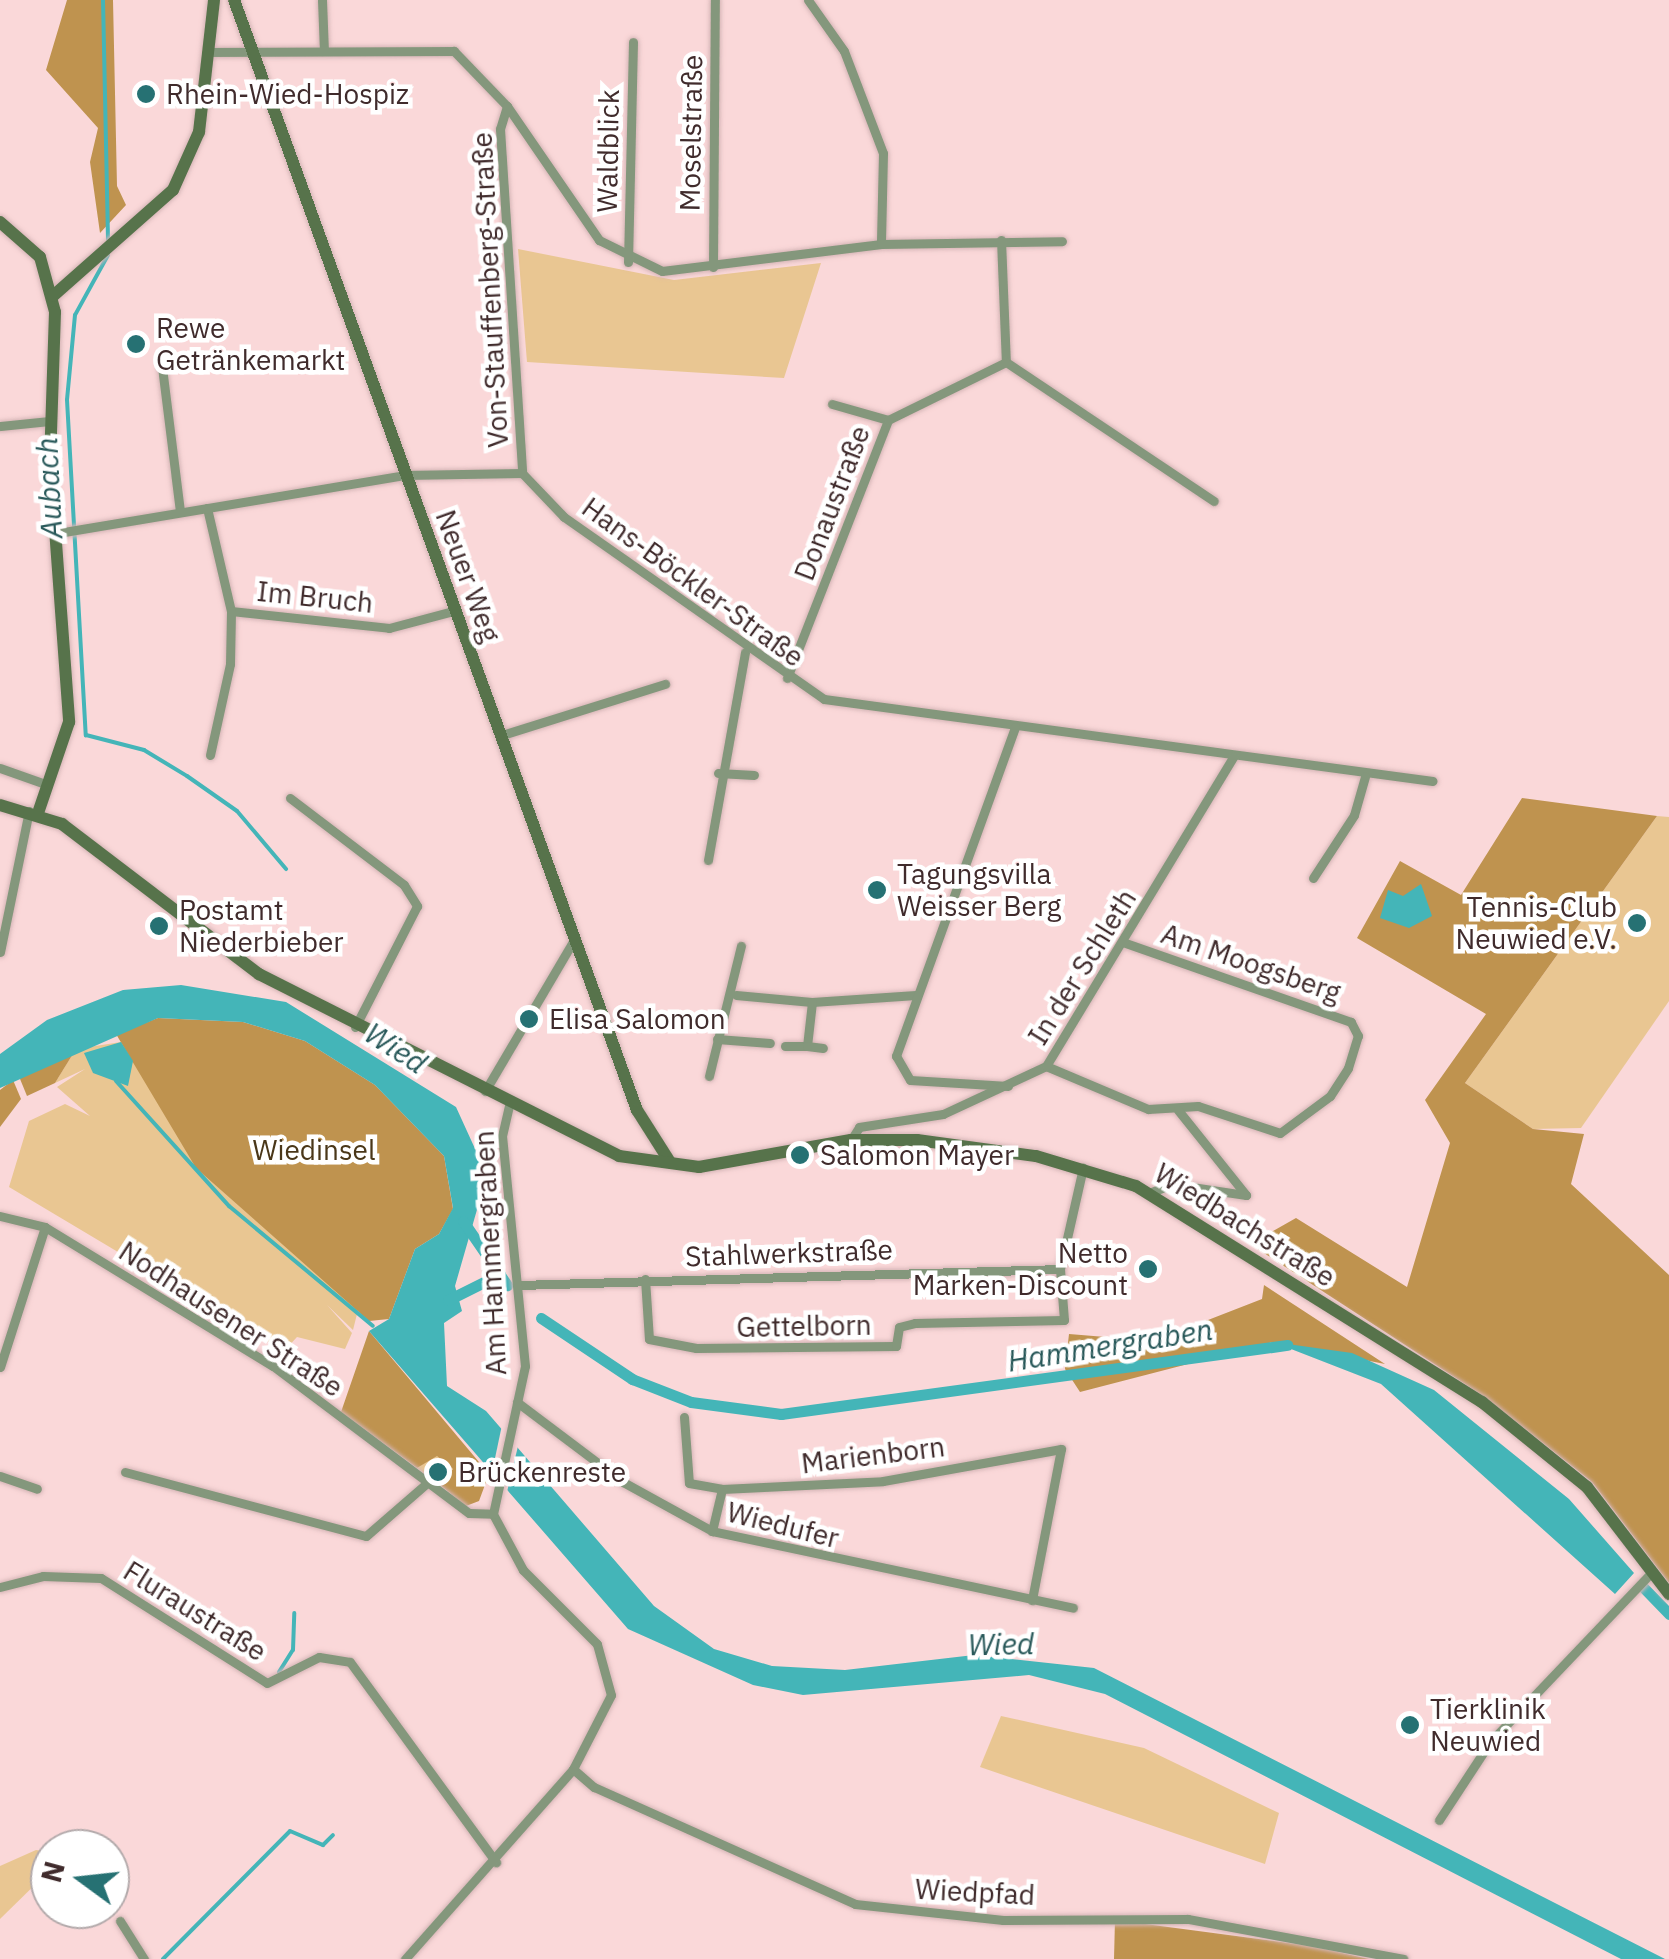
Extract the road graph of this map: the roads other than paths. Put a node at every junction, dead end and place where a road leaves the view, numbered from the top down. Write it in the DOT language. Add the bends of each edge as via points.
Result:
graph roads {
  1 [pos="214,0"];
  2 [pos="234,0"];
  3 [pos="322,0"];
  4 [pos="715,0"];
  5 [pos="808,0"];
  6 [pos="633,42"];
  7 [pos="324,51"];
  8 [pos="207,52"];
  9 [pos="252,53"];
  10 [pos="507,106"];
  11 [pos="0,222"];
  12 [pos="1001,240"];
  13 [pos="1062,241"];
  14 [pos="881,244"];
  15 [pos="628,262"];
  16 [pos="713,266"];
  17 [pos="53,296"];
  18 [pos="1006,362"];
  19 [pos="162,367"];
  20 [pos="832,404"];
  21 [pos="50,420"];
  22 [pos="888,420"];
  23 [pos="0,426"];
  24 [pos="522,473"];
  25 [pos="404,475"];
  26 [pos="1214,501"];
  27 [pos="207,508"];
  28 [pos="180,512"];
  29 [pos="63,532"];
  30 [pos="231,611"];
  31 [pos="453,611"];
  32 [pos="745,652"];
  33 [pos="787,678"];
  34 [pos="664,684"];
  35 [pos="1015,728"];
  36 [pos="502,735"];
  37 [pos="210,755"];
  38 [pos="1233,757"];
  39 [pos="0,768"];
  40 [pos="718,773"];
  41 [pos="754,775"];
  42 [pos="1365,777"];
  43 [pos="1434,781"];
  44 [pos="48,784"];
  45 [pos="290,798"];
  46 [pos="0,805"];
  47 [pos="33,812"];
  48 [pos="708,860"];
  49 [pos="1312,878"];
  50 [pos="574,940"];
  51 [pos="1123,942"];
  52 [pos="741,946"];
  53 [pos="0,952"];
  54 [pos="736,995"];
  55 [pos="916,995"];
  56 [pos="812,1002"];
  57 [pos="355,1026"];
  58 [pos="717,1038"];
  59 [pos="770,1042"];
  60 [pos="784,1046"];
  61 [pos="806,1046"];
  62 [pos="823,1048"];
  63 [pos="1046,1066"];
  64 [pos="709,1076"];
  65 [pos="1008,1086"];
  66 [pos="484,1093"];
  67 [pos="509,1106"];
  68 [pos="1178,1110"];
  69 [pos="851,1140"];
  70 [pos="670,1162"];
  71 [pos="1083,1168"];
  72 [pos="1149,1193"];
  73 [pos="0,1216"];
  74 [pos="46,1227"];
  75 [pos="1060,1269"];
  76 [pos="644,1280"];
  77 [pos="519,1285"];
  78 [pos="0,1367"];
  79 [pos="517,1402"];
  80 [pos="684,1418"];
  81 [pos="125,1472"];
  82 [pos="0,1476"];
  83 [pos="427,1483"];
  84 [pos="37,1489"];
  85 [pos="722,1489"];
  86 [pos="493,1514"];
  87 [pos="712,1532"];
  88 [pos="1651,1573"];
  89 [pos="0,1587"];
  90 [pos="1669,1594"];
  91 [pos="1032,1600"];
  92 [pos="1074,1608"];
  93 [pos="573,1770"];
  94 [pos="1439,1820"];
  95 [pos="496,1862"];
  96 [pos="125,1929"];
  97 [pos="144,1959"];
  98 [pos="405,1959"];
  99 [pos="1403,1959"];
  1 -- 8 [label="street"];
  2 -- 9 [label="street, Neuer Weg"];
  3 -- 7 [label="street"];
  4 -- 16 [label="street, Moselstraße"];
  5 -- 14 [label="street" via="844,51 883,153"];
  6 -- 15 [label="street, Waldblick"];
  7 -- 9 [label="street"];
  7 -- 10 [label="street" via="454,51"];
  8 -- 9 [label="street"];
  8 -- 17 [label="street" via="186,166 159,205"];
  9 -- 25 [label="street, Neuer Weg"];
  10 -- 15 [label="street" via="599,240"];
  10 -- 24 [label="street, Von-Stauffenberg-Straße" via="500,129"];
  11 -- 17 [label="street" via="28,240"];
  12 -- 13 [label="street"];
  12 -- 14 [label="street"];
  12 -- 18 [label="street"];
  14 -- 16 [label="street"];
  15 -- 16 [label="street" via="662,271"];
  17 -- 21 [label="street"];
  18 -- 22 [label="street, Donaustraße"];
  18 -- 26 [label="street"];
  19 -- 28 [label="street"];
  20 -- 22 [label="street"];
  21 -- 23 [label="street"];
  21 -- 29 [label="street"];
  22 -- 33 [label="street, Donaustraße"];
  24 -- 25 [label="street"];
  24 -- 32 [label="street, Hans-Böckler-Straße" via="564,517"];
  25 -- 27 [label="street"];
  25 -- 31 [label="street, Neuer Weg"];
  27 -- 28 [label="street"];
  27 -- 30 [label="street, Im Bruch"];
  28 -- 29 [label="street"];
  29 -- 44 [label="street" via="70,722"];
  30 -- 31 [label="street, Im Bruch" via="389,628"];
  30 -- 37 [label="street, Im Bruch"];
  31 -- 36 [label="street, Neuer Weg"];
  32 -- 33 [label="street, Hans-Böckler-Straße"];
  32 -- 40 [label="street"];
  33 -- 35 [label="street, Hans-Böckler-Straße" via="824,700"];
  34 -- 36 [label="street"];
  35 -- 38 [label="street, Hans-Böckler-Straße"];
  35 -- 55 [label="street"];
  36 -- 50 [label="street, Neuer Weg"];
  38 -- 42 [label="street, Hans-Böckler-Straße"];
  38 -- 51 [label="street, In der Schleth"];
  39 -- 44 [label="street"];
  40 -- 41 [label="street"];
  40 -- 48 [label="street"];
  42 -- 43 [label="street, Hans-Böckler-Straße"];
  42 -- 49 [label="street" via="1354,816"];
  44 -- 47 [label="street"];
  45 -- 57 [label="street" via="404,885 417,906"];
  46 -- 47 [label="street"];
  47 -- 53 [label="street"];
  47 -- 57 [label="street, Wiedbachstraße" via="258,974"];
  50 -- 66 [label="street, Am Hammergraben"];
  50 -- 70 [label="street, Neuer Weg" via="648,1140"];
  51 -- 63 [label="street, In der Schleth"];
  51 -- 68 [label="street, Am Moogsberg" via="1355,1028 1348,1068 1293,1131 1198,1106"];
  52 -- 54 [label="street"];
  54 -- 56 [label="street"];
  54 -- 58 [label="street"];
  55 -- 56 [label="street"];
  55 -- 65 [label="street" via="896,1056 901,1076"];
  56 -- 61 [label="street"];
  57 -- 66 [label="street, Wiedbachstraße"];
  58 -- 59 [label="street"];
  58 -- 64 [label="street"];
  60 -- 61 [label="street"];
  61 -- 62 [label="street"];
  63 -- 65 [label="street, In der Schleth"];
  63 -- 68 [label="street, Am Moogsberg" via="1125,1102"];
  65 -- 69 [label="street, In der Schleth" via="943,1114 859,1127"];
  66 -- 67 [label="street, Wiedbachstraße"];
  67 -- 70 [label="street, Wiedbachstraße" via="619,1156"];
  67 -- 77 [label="street, Am Hammergraben" via="502,1136"];
  68 -- 72 [label="street" via="1246,1196 1172,1184"];
  69 -- 70 [label="street, Wiedbachstraße" via="699,1166"];
  69 -- 71 [label="street, Wiedbachstraße" via="984,1146"];
  71 -- 72 [label="street, Wiedbachstraße"];
  71 -- 75 [label="street"];
  72 -- 88 [label="street, Wiedbachstraße" via="1482,1402 1588,1487"];
  73 -- 74 [label="street, Nodhausener Straße"];
  74 -- 78 [label="street"];
  74 -- 83 [label="street, Nodhausener Straße" via="273,1366"];
  75 -- 76 [label="street, Stahlwerkstraße"];
  75 -- 76 [label="street, Gettelborn" via="1064,1320 915,1323 900,1327 896,1346 696,1348 649,1339"];
  76 -- 77 [label="street, Stahlwerkstraße"];
  77 -- 79 [label="street, Am Hammergraben" via="525,1366"];
  79 -- 86 [label="street, Am Hammergraben"];
  79 -- 87 [label="street, Wiedufer" via="623,1482"];
  80 -- 85 [label="street, Marienborn" via="689,1483"];
  81 -- 83 [label="street" via="366,1536"];
  82 -- 84 [label="street"];
  83 -- 86 [label="street, Nodhausener Straße" via="469,1513"];
  85 -- 87 [label="street"];
  85 -- 91 [label="street, Marienborn" via="883,1482 1061,1449"];
  86 -- 93 [label="street" via="523,1570 578,1618 606,1662 606,1719"];
  87 -- 91 [label="street, Wiedufer"];
  88 -- 90 [label="street, Wiedbachstraße"];
  88 -- 94 [label="street" via="1490,1742"];
  89 -- 95 [label="street, Fluraustraße" via="43,1576 101,1578 267,1683 319,1657 350,1662"];
  91 -- 92 [label="street, Wiedufer"];
  93 -- 95 [label="street"];
  93 -- 99 [label="street, Wiedpfad" via="594,1788 854,1904 954,1918 1188,1919"];
  95 -- 98 [label="street"];
  96 -- 97 [label="street"];
}
